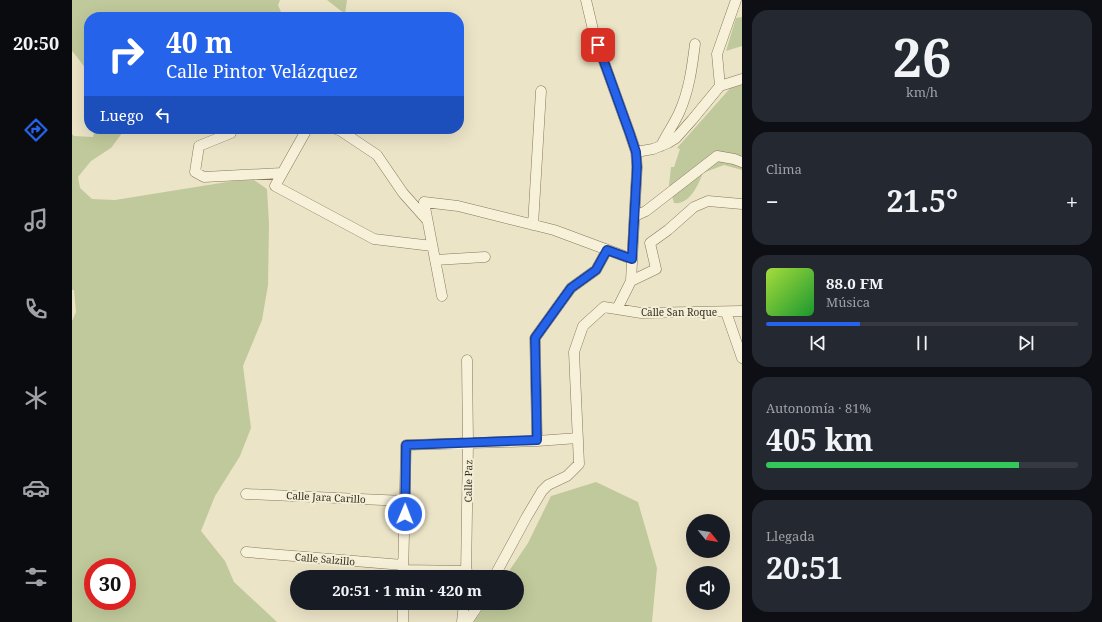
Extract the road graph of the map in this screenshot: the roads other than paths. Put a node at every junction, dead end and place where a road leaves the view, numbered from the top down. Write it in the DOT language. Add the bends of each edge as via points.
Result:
graph roads {
  1 [pos="586,0"];
  2 [pos="736,0"];
  3 [pos="695,44"];
  4 [pos="742,79"];
  5 [pos="720,86"];
  6 [pos="541,91"];
  7 [pos="229,134"];
  8 [pos="304,134"];
  9 [pos="347,134"];
  10 [pos="661,146"];
  11 [pos="636,152"];
  12 [pos="742,162"];
  13 [pos="282,173"];
  14 [pos="742,204"];
  15 [pos="635,216"];
  16 [pos="427,220"];
  17 [pos="533,225"];
  18 [pos="432,246"];
  19 [pos="607,250"];
  20 [pos="485,257"];
  21 [pos="632,259"];
  22 [pos="435,260"];
  23 [pos="631,282"];
  24 [pos="442,296"];
  25 [pos="617,309"];
  26 [pos="742,311"];
  27 [pos="726,312"];
  28 [pos="742,358"];
  29 [pos="467,360"];
  30 [pos="578,438"];
  31 [pos="537,440"];
  32 [pos="468,443"];
  33 [pos="246,494"];
  34 [pos="405,501"];
  35 [pos="246,552"];
  36 [pos="395,570"];
  37 [pos="403,570"];
  38 [pos="466,570"];
  39 [pos="498,570"];
  40 [pos="403,610"];
  41 [pos="463,610"];
  42 [pos="475,610"];
  43 [pos="403,622"];
  44 [pos="462,622"];
  45 [pos="467,622"];
  1 -- 11 [label="street" via="594,34"];
  2 -- 5 [label="street" via="717,54"];
  3 -- 10 [label="street" via="686,95 679,115"];
  4 -- 5 [label="street"];
  5 -- 10 [label="street" via="676,138"];
  6 -- 17 [label="street"];
  7 -- 13 [label="street" via="199,146 195,172 204,178"];
  8 -- 13 [label="street"];
  9 -- 16 [label="street" via="377,155 403,193"];
  10 -- 11 [label="street"];
  11 -- 15 [label="street"];
  12 -- 15 [label="street" via="717,156 646,211"];
  13 -- 18 [label="street" via="275,186 374,239"];
  14 -- 23 [label="street" via="708,201 694,207 650,243 656,269"];
  15 -- 21 [label="street"];
  16 -- 17 [label="street" via="424,202 458,206"];
  16 -- 18 [label="street"];
  17 -- 19 [label="street"];
  18 -- 22 [label="street"];
  19 -- 21 [label="street"];
  19 -- 31 [label="street" via="596,270 571,288 535,338"];
  20 -- 22 [label="street"];
  21 -- 23 [label="street"];
  22 -- 24 [label="street"];
  23 -- 25 [label="street"];
  25 -- 27 [label="street, Calle San Roque" via="641,313"];
  25 -- 30 [label="street, Calle San Roque" via="604,307 583,326 574,352"];
  26 -- 27 [label="street, Calle San Roque"];
  27 -- 28 [label="street"];
  29 -- 32 [label="street, Calle Paz"];
  30 -- 31 [label="street"];
  30 -- 39 [label="street" via="579,464 567,476 542,491"];
  31 -- 32 [label="street"];
  32 -- 34 [label="street" via="406,445"];
  32 -- 38 [label="street, Calle Paz"];
  33 -- 34 [label="street, Calle Jara Carillo"];
  34 -- 37 [label="street"];
  35 -- 36 [label="street, Calle Salzillo"];
  40 -- 43 [label="street"];
  41 -- 44 [label="street"];
  42 -- 45 [label="street"];
}
